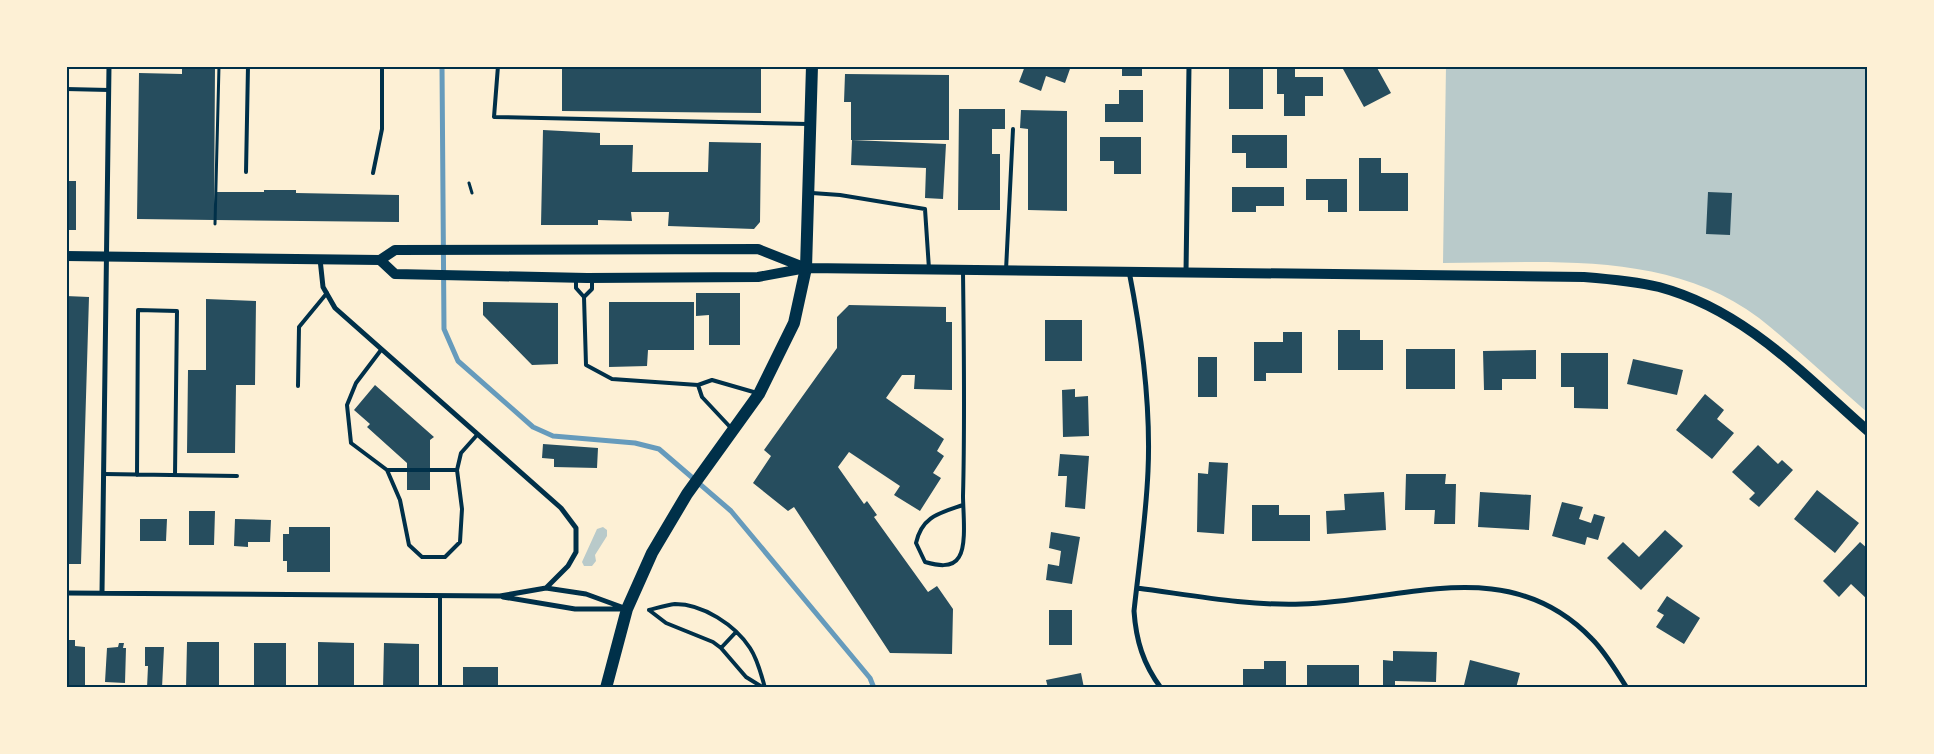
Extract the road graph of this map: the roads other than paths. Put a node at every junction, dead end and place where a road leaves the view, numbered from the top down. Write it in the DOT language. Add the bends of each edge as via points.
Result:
graph roads {
  1 [pos="109,66"];
  2 [pos="248,66"];
  3 [pos="382,66"];
  4 [pos="498,66"];
  5 [pos="812,66"];
  6 [pos="1189,66"];
  7 [pos="66,89"];
  8 [pos="109,90"];
  9 [pos="811,124"];
  10 [pos="1013,129"];
  11 [pos="246,172"];
  12 [pos="373,173"];
  13 [pos="808,193"];
  14 [pos="66,256"];
  15 [pos="107,256"];
  16 [pos="320,259"];
  17 [pos="380,260"];
  18 [pos="806,268"];
  19 [pos="929,269"];
  20 [pos="964,270"];
  21 [pos="1006,270"];
  22 [pos="1129,271"];
  23 [pos="1186,272"];
  24 [pos="576,278"];
  25 [pos="592,278"];
  26 [pos="327,294"];
  27 [pos="584,297"];
  28 [pos="380,350"];
  29 [pos="698,385"];
  30 [pos="298,386"];
  31 [pos="759,394"];
  32 [pos="734,431"];
  33 [pos="1868,431"];
  34 [pos="477,435"];
  35 [pos="387,470"];
  36 [pos="457,470"];
  37 [pos="104,474"];
  38 [pos="137,475"];
  39 [pos="175,475"];
  40 [pos="237,476"];
  41 [pos="963,505"];
  42 [pos="546,588"];
  43 [pos="1136,588"];
  44 [pos="66,593"];
  45 [pos="102,593"];
  46 [pos="440,596"];
  47 [pos="500,596"];
  48 [pos="627,609"];
  49 [pos="736,632"];
  50 [pos="721,648"];
  51 [pos="440,688"];
  52 [pos="606,688"];
  53 [pos="764,688"];
  54 [pos="1161,688"];
  55 [pos="1628,688"];
  1 -- 8 [label="street"];
  2 -- 11 [label="lane"];
  3 -- 12 [label="lane" via="382,130"];
  4 -- 9 [label="lane" via="494,117"];
  5 -- 9 [label="main road"];
  6 -- 23 [label="street"];
  7 -- 8 [label="lane"];
  8 -- 15 [label="street"];
  9 -- 13 [label="main road"];
  10 -- 21 [label="lane"];
  13 -- 18 [label="main road"];
  13 -- 19 [label="lane" via="840,194 925,209"];
  14 -- 15 [label="main road"];
  15 -- 16 [label="main road"];
  15 -- 37 [label="street"];
  16 -- 17 [label="main road"];
  16 -- 26 [label="street" via="323,287"];
  17 -- 18 [label="main road" via="395,250 419,249 758,249"];
  17 -- 24 [label="main road" via="395,274"];
  18 -- 19 [label="main road"];
  18 -- 25 [label="main road" via="758,277"];
  18 -- 31 [label="main road" via="794,323"];
  19 -- 20 [label="main road"];
  20 -- 21 [label="main road"];
  20 -- 41 [label="lane"];
  21 -- 22 [label="main road"];
  22 -- 23 [label="main road"];
  22 -- 43 [label="street" via="1139,322 1147,424 1148,472"];
  23 -- 33 [label="main road" via="1584,277 1660,288 1725,313 1759,335"];
  24 -- 25 [label="main road"];
  24 -- 27 [label="lane" via="576,288"];
  25 -- 27 [label="lane" via="592,289"];
  26 -- 28 [label="street" via="334,308"];
  26 -- 30 [label="lane" via="299,327"];
  27 -- 29 [label="lane" via="586,365 612,380"];
  28 -- 34 [label="street"];
  28 -- 35 [label="lane" via="356,383 347,405 351,443"];
  29 -- 31 [label="lane" via="712,380"];
  29 -- 32 [label="lane" via="702,397"];
  31 -- 32 [label="main road"];
  32 -- 48 [label="main road" via="687,494 652,553"];
  34 -- 36 [label="lane" via="461,453"];
  34 -- 42 [label="street" via="561,508 576,528 576,552 568,566"];
  35 -- 36 [label="lane"];
  35 -- 36 [label="lane" via="400,500 409,545 422,557 445,557 460,542 462,509"];
  37 -- 38 [label="lane"];
  37 -- 45 [label="street"];
  38 -- 39 [label="lane"];
  38 -- 39 [label="lane" via="138,310 177,311"];
  39 -- 40 [label="lane"];
  41 -- 41 [label="lane" via="959,558 950,564 925,562 916,543 923,524 940,513"];
  42 -- 47 [label="street"];
  42 -- 48 [label="street" via="586,594"];
  43 -- 54 [label="street" via="1137,640 1147,666"];
  43 -- 55 [label="street" via="1256,603 1300,604 1341,602 1454,587 1514,592 1543,602 1572,620 1593,640"];
  44 -- 45 [label="street"];
  45 -- 46 [label="street"];
  46 -- 47 [label="street"];
  46 -- 51 [label="lane"];
  47 -- 48 [label="street" via="580,610"];
  48 -- 52 [label="main road"];
  49 -- 50 [label="lane"];
  49 -- 50 [label="lane" via="710,613 692,606 674,604 649,610 666,623 701,636"];
  49 -- 53 [label="lane" via="750,647 760,668"];
  50 -- 53 [label="lane" via="746,676"];
}
